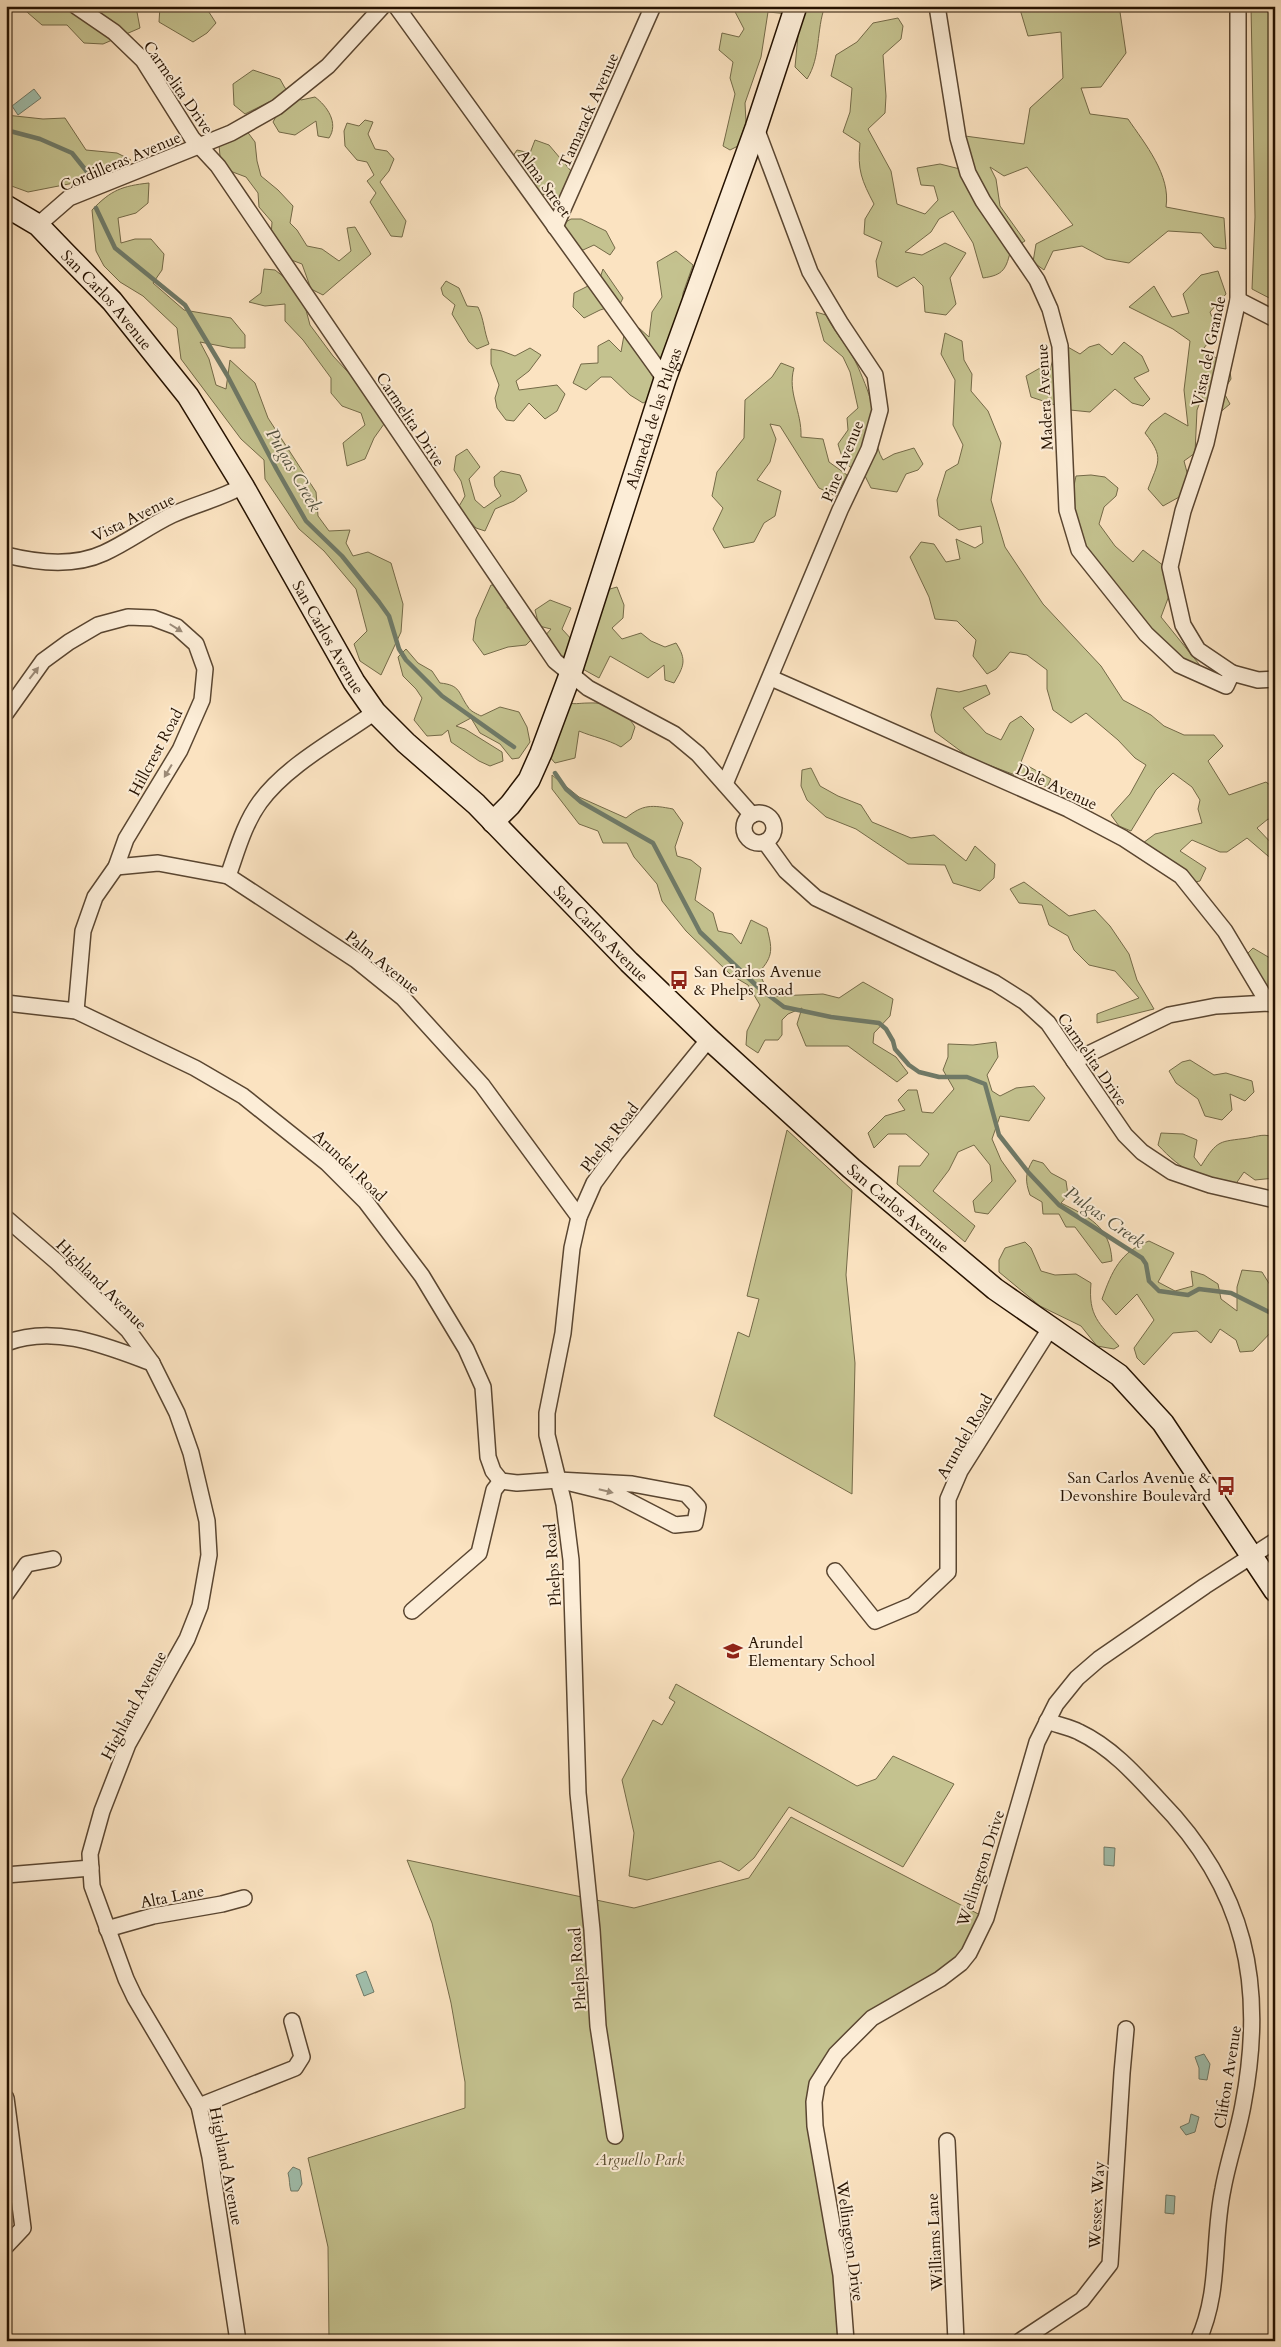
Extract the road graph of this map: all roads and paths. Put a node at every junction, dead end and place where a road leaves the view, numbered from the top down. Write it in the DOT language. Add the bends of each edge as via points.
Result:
graph roads {
  1 [pos="76,6"];
  2 [pos="383,6"];
  3 [pos="396,6"];
  4 [pos="653,6"];
  5 [pos="796,6"];
  6 [pos="937,6"];
  7 [pos="1238,6"];
  8 [pos="756,128"];
  9 [pos="200,146"];
  10 [pos="6,206"];
  11 [pos="38,226"];
  12 [pos="555,227"];
  13 [pos="1238,300"];
  14 [pos="1275,319"];
  15 [pos="665,379"];
  16 [pos="243,486"];
  17 [pos="6,555"];
  18 [pos="1232,673"];
  19 [pos="570,675"];
  20 [pos="771,678"];
  21 [pos="1275,679"];
  22 [pos="375,712"];
  23 [pos="6,713"];
  24 [pos="725,784"];
  25 [pos="752,815"];
  26 [pos="493,822"];
  27 [pos="765,842"];
  28 [pos="116,867"];
  29 [pos="228,876"];
  30 [pos="6,1002"];
  31 [pos="1271,1004"];
  32 [pos="76,1011"];
  33 [pos="709,1039"];
  34 [pos="1074,1061"];
  35 [pos="1275,1200"];
  36 [pos="578,1217"];
  37 [pos="6,1218"];
  38 [pos="1051,1327"];
  39 [pos="6,1343"];
  40 [pos="152,1364"];
  41 [pos="558,1480"];
  42 [pos="501,1481"];
  43 [pos="1275,1541"];
  44 [pos="1253,1557"];
  45 [pos="53,1559"];
  46 [pos="835,1571"];
  47 [pos="1275,1591"];
  48 [pos="6,1594"];
  49 [pos="412,1611"];
  50 [pos="1047,1721"];
  51 [pos="91,1868"];
  52 [pos="6,1875"];
  53 [pos="244,1898"];
  54 [pos="107,1929"];
  55 [pos="292,2021"];
  56 [pos="1126,2029"];
  57 [pos="6,2098"];
  58 [pos="199,2106"];
  59 [pos="615,2136"];
  60 [pos="947,2142"];
  61 [pos="6,2246"];
  62 [pos="238,2341"];
  63 [pos="846,2341"];
  64 [pos="956,2341"];
  65 [pos="1020,2341"];
  66 [pos="1198,2341"];
  1 -- 9 [label="street, Carmelita Drive" via="114,32 143,60"];
  2 -- 9 [label="street, Cordilleras Avenue" via="328,66 277,108"];
  3 -- 12 [label="street, Alma Street"];
  4 -- 12 [label="street, Tamarack Avenue"];
  5 -- 8 [label="main road, Alameda de las Pulgas"];
  6 -- 18 [label="street, Madera Avenue" via="958,138 968,173 983,201 1037,280 1050,309 1060,346 1067,510 1079,550 1146,634 1178,665 1226,686"];
  7 -- 13 [label="street, Vista del Grande"];
  8 -- 15 [label="main road, Alameda de las Pulgas"];
  8 -- 20 [label="street, Pine Avenue" via="810,272 875,375 880,410 869,449 840,510"];
  9 -- 11 [label="street, Cordilleras Avenue" via="69,198"];
  9 -- 19 [label="street, Carmelita Drive" via="218,166 554,661"];
  10 -- 11 [label="main road, San Carlos Avenue"];
  11 -- 16 [label="main road, San Carlos Avenue" via="112,301 188,396"];
  12 -- 15 [label="street, Alma Street"];
  13 -- 14 [label="street"];
  13 -- 18 [label="street, Vista del Grande" via="1206,443 1183,510 1170,567 1183,625 1198,650"];
  15 -- 19 [label="main road, Alameda de las Pulgas"];
  16 -- 17 [label="street, Vista Avenue" via="172,515 103,554 67,562 31,562"];
  16 -- 22 [label="main road, San Carlos Avenue" via="354,682"];
  18 -- 21 [label="street" via="1258,680"];
  19 -- 24 [label="street, Carmelita Drive" via="674,734 698,754"];
  19 -- 26 [label="main road, Alameda de las Pulgas" via="529,780"];
  20 -- 24 [label="street, Pine Avenue"];
  20 -- 31 [label="street, Dale Avenue" via="1068,808 1123,838 1181,876 1225,931"];
  22 -- 26 [label="main road, San Carlos Avenue"];
  22 -- 29 [label="street" via="282,777 259,803 243,832"];
  23 -- 28 [label="street, Hillcrest Road, one-way" via="43,661 98,625 128,617 153,618 176,627 196,644 205,669 199,708 180,750 126,839"];
  24 -- 25 [label="street, Carmelita Drive"];
  25 -- 27 [label="street, Carmelita Drive" via="744,826 745,835 752,842"];
  25 -- 27 [label="street, Carmelita Drive" via="762,814 771,820 774,829"];
  26 -- 33 [label="main road, San Carlos Avenue"];
  27 -- 34 [label="street, Carmelita Drive" via="786,870 816,898 995,983 1026,1002 1048,1024"];
  28 -- 29 [label="street, Palm Avenue" via="158,863"];
  28 -- 32 [label="street, Hillcrest Road" via="95,898 83,931"];
  29 -- 36 [label="street, Palm Avenue" via="356,960 403,998 482,1085"];
  30 -- 32 [label="street, Arundel Road"];
  31 -- 34 [label="street" via="1216,1006 1168,1015"];
  32 -- 42 [label="street, Arundel Road" via="195,1068 243,1096 327,1163 366,1202 422,1276 466,1349 483,1387 488,1457 492,1471"];
  33 -- 36 [label="street, Phelps Road" via="616,1153 594,1183"];
  33 -- 38 [label="main road, San Carlos Avenue" via="851,1168 995,1289"];
  34 -- 35 [label="street, Carmelita Drive" via="1125,1135 1142,1152 1172,1172 1210,1186"];
  36 -- 41 [label="street, Phelps Road" via="563,1333 547,1413 547,1435"];
  37 -- 40 [label="street, Highland Avenue" via="128,1330"];
  38 -- 44 [label="main road, San Carlos Avenue" via="1119,1375 1156,1413"];
  38 -- 46 [label="street, Arundel Road" via="960,1471 948,1499 948,1572 913,1605 875,1621"];
  39 -- 40 [label="street" via="55,1334 105,1345"];
  40 -- 51 [label="street, Highland Avenue" via="177,1413 191,1453 207,1521 209,1555 200,1606 187,1639 128,1744 102,1811 90,1854"];
  41 -- 41 [label="street, one-way" via="615,1494 675,1525 695,1523 698,1507 686,1494 632,1484"];
  41 -- 42 [label="street"];
  41 -- 59 [label="street, Phelps Road" via="571,1560 578,1793 598,2026"];
  42 -- 49 [label="street" via="494,1490 479,1552"];
  43 -- 44 [label="street, Wellington Drive"];
  44 -- 47 [label="main road, San Carlos Avenue"];
  44 -- 50 [label="street, Wellington Drive" via="1099,1659 1077,1678"];
  45 -- 48 [label="street" via="27,1564"];
  50 -- 63 [label="street, Wellington Drive" via="1037,1742 986,1918 969,1953 940,1979 872,2018 836,2054 817,2084 815,2126 841,2275"];
  50 -- 66 [label="street, Clifton Avenue" via="1079,1731 1104,1747 1178,1819 1214,1868 1241,1935 1250,1971 1252,2043 1243,2106 1222,2190 1214,2289"];
  51 -- 52 [label="street"];
  51 -- 54 [label="street, Highland Avenue" via="92,1886"];
  53 -- 54 [label="street, Alta Lane" via="153,1916"];
  54 -- 58 [label="street, Highland Avenue" via="135,1998"];
  55 -- 58 [label="street" via="302,2057 295,2068"];
  56 -- 65 [label="street, Wessex Way" via="1110,2264 1082,2300"];
  57 -- 61 [label="street" via="23,2228"];
  58 -- 62 [label="street, Highland Avenue" via="212,2166"];
  60 -- 64 [label="street, Williams Lane"];
}
